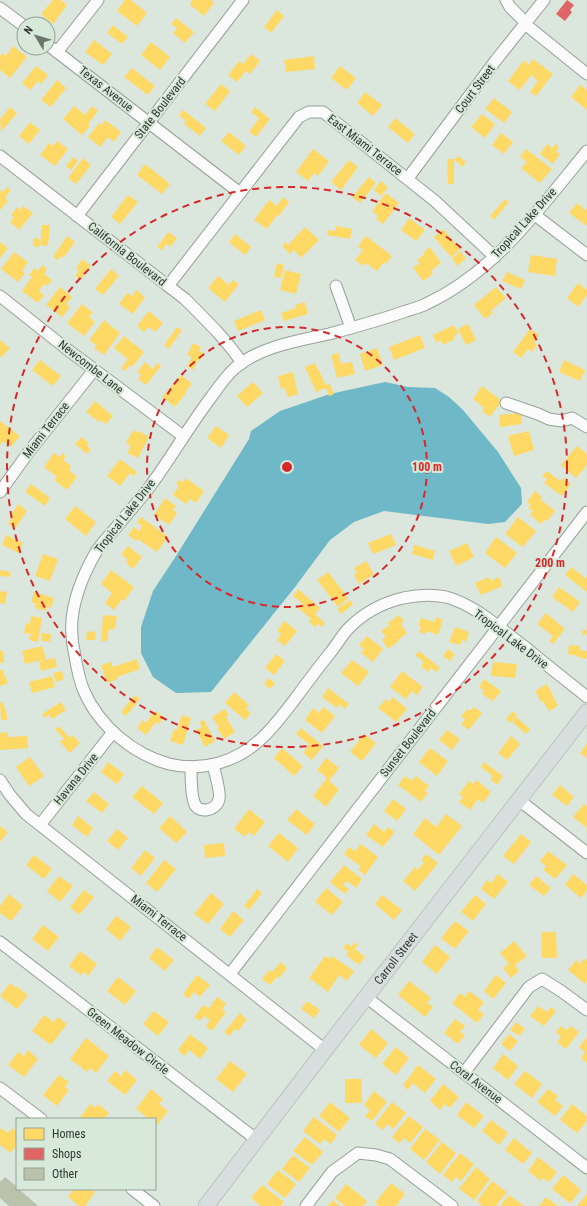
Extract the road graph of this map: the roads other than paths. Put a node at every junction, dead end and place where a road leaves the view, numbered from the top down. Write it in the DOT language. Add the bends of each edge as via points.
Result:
graph roads {
  1 [pos="98,0"];
  2 [pos="243,0"];
  3 [pos="506,0"];
  4 [pos="544,0"];
  5 [pos="0,8"];
  6 [pos="16,20"];
  7 [pos="525,24"];
  8 [pos="57,52"];
  9 [pos="587,74"];
  10 [pos="149,122"];
  11 [pos="587,151"];
  12 [pos="0,156"];
  13 [pos="408,178"];
  14 [pos="240,193"];
  15 [pos="535,215"];
  16 [pos="77,216"];
  17 [pos="587,255"];
  18 [pos="495,257"];
  19 [pos="168,286"];
  20 [pos="336,286"];
  21 [pos="0,296"];
  22 [pos="351,328"];
  23 [pos="242,363"];
  24 [pos="94,370"];
  25 [pos="506,403"];
  26 [pos="587,427"];
  27 [pos="183,436"];
  28 [pos="0,492"];
  29 [pos="587,512"];
  30 [pos="499,627"];
  31 [pos="587,697"];
  32 [pos="587,712"];
  33 [pos="113,732"];
  34 [pos="213,765"];
  35 [pos="191,768"];
  36 [pos="0,780"];
  37 [pos="519,800"];
  38 [pos="40,825"];
  39 [pos="587,853"];
  40 [pos="0,942"];
  41 [pos="230,974"];
  42 [pos="366,997"];
  43 [pos="587,1010"];
  44 [pos="325,1050"];
  45 [pos="464,1073"];
  46 [pos="0,1088"];
  47 [pos="40,1118"];
  48 [pos="257,1140"];
  49 [pos="587,1168"];
  50 [pos="133,1190"];
  51 [pos="154,1206"];
  52 [pos="206,1206"];
  53 [pos="306,1206"];
  54 [pos="452,1206"];
  1 -- 8 [label="street"];
  2 -- 10 [label="street, State Boulevard"];
  3 -- 7 [label="street"];
  4 -- 7 [label="street, Court Street"];
  5 -- 6 [label="street"];
  7 -- 9 [label="street"];
  7 -- 13 [label="street, Court Street"];
  8 -- 10 [label="street, Texas Avenue"];
  10 -- 14 [label="street, Texas Avenue"];
  10 -- 16 [label="street, State Boulevard"];
  11 -- 15 [label="street, Tropical Lake Drive"];
  12 -- 16 [label="street, California Boulevard"];
  13 -- 14 [label="street, East Miami Terrace" via="323,112 309,112 299,117"];
  13 -- 18 [label="street, East Miami Terrace"];
  14 -- 19 [label="street, East Miami Terrace"];
  15 -- 17 [label="street"];
  15 -- 18 [label="street, Tropical Lake Drive"];
  16 -- 19 [label="street, California Boulevard"];
  18 -- 22 [label="street, Tropical Lake Drive" via="458,287 425,304"];
  19 -- 23 [label="street, California Boulevard" via="211,325"];
  20 -- 22 [label="street"];
  21 -- 24 [label="street, Newcombe Lane"];
  22 -- 23 [label="street, Tropical Lake Drive" via="269,349"];
  23 -- 27 [label="street, Tropical Lake Drive" via="226,378"];
  24 -- 27 [label="street, Newcombe Lane"];
  24 -- 28 [label="street, Miami Terrace"];
  25 -- 26 [label="street" via="549,419 562,421 572,418"];
  27 -- 33 [label="street, Tropical Lake Drive" via="150,486 97,550 77,595 72,620 72,642 80,680 84,694"];
  29 -- 30 [label="street, Sunset Boulevard"];
  30 -- 31 [label="street, Tropical Lake Drive"];
  30 -- 34 [label="street, Tropical Lake Drive" via="480,614 447,598 410,596 378,607 347,630 263,738 244,752"];
  30 -- 41 [label="street, Sunset Boulevard"];
  32 -- 37 [label="main road, Carroll Street"];
  33 -- 35 [label="street, Tropical Lake Drive" via="142,753 165,763"];
  33 -- 38 [label="street, Havana Drive"];
  34 -- 35 [label="street, Tropical Lake Drive"];
  34 -- 35 [label="street" via="220,798 217,805 205,811 197,808 194,803"];
  36 -- 38 [label="street, Miami Terrace" via="26,814"];
  37 -- 39 [label="street"];
  37 -- 42 [label="main road, Carroll Street"];
  38 -- 41 [label="street, Miami Terrace"];
  40 -- 48 [label="street, Green Meadow Circle"];
  41 -- 44 [label="street, Miami Terrace"];
  42 -- 44 [label="main road, Carroll Street"];
  42 -- 45 [label="street, Coral Avenue"];
  43 -- 45 [label="street" via="542,979 530,987"];
  44 -- 48 [label="main road, Carroll Street"];
  45 -- 49 [label="street, Coral Avenue"];
  46 -- 47 [label="street"];
  48 -- 52 [label="main road, Carroll Street"];
  50 -- 51 [label="street"];
  53 -- 54 [label="street" via="332,1172 358,1154 376,1154 390,1159"];
}
